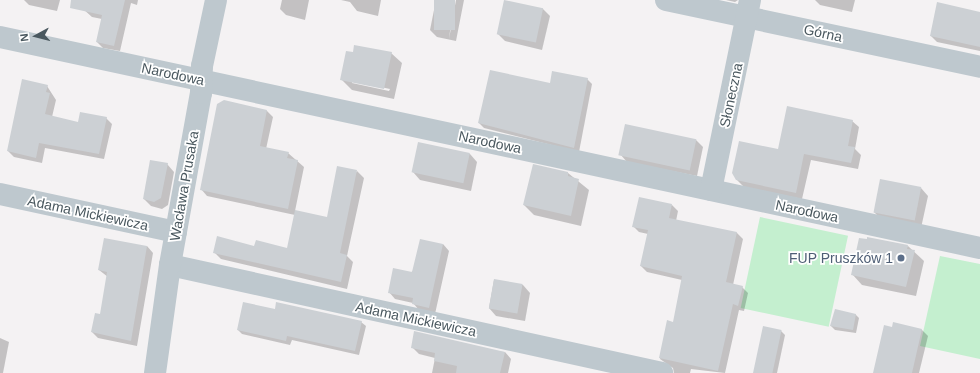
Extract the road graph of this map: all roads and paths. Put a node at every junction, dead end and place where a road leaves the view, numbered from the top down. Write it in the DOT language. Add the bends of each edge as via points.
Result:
graph roads {
  1 [pos="216,0"];
  2 [pos="666,0"];
  3 [pos="749,8"];
  4 [pos="0,37"];
  5 [pos="980,67"];
  6 [pos="201,80"];
  7 [pos="711,190"];
  8 [pos="0,194"];
  9 [pos="176,232"];
  10 [pos="980,248"];
  11 [pos="170,265"];
  12 [pos="155,373"];
  13 [pos="662,373"];
  1 -- 6 [label="street, Wacława Prusaka"];
  2 -- 3 [label="street, Górna"];
  3 -- 5 [label="street, Górna"];
  3 -- 7 [label="street, Słoneczna"];
  4 -- 6 [label="street, Narodowa"];
  6 -- 7 [label="street, Narodowa"];
  6 -- 9 [label="street, Wacława Prusaka"];
  7 -- 10 [label="street, Narodowa"];
  8 -- 9 [label="street, Adama Mickiewicza"];
  9 -- 11 [label="street, Wacława Prusaka"];
  11 -- 12 [label="street, Wacława Prusaka"];
  11 -- 13 [label="street, Adama Mickiewicza"];
}
